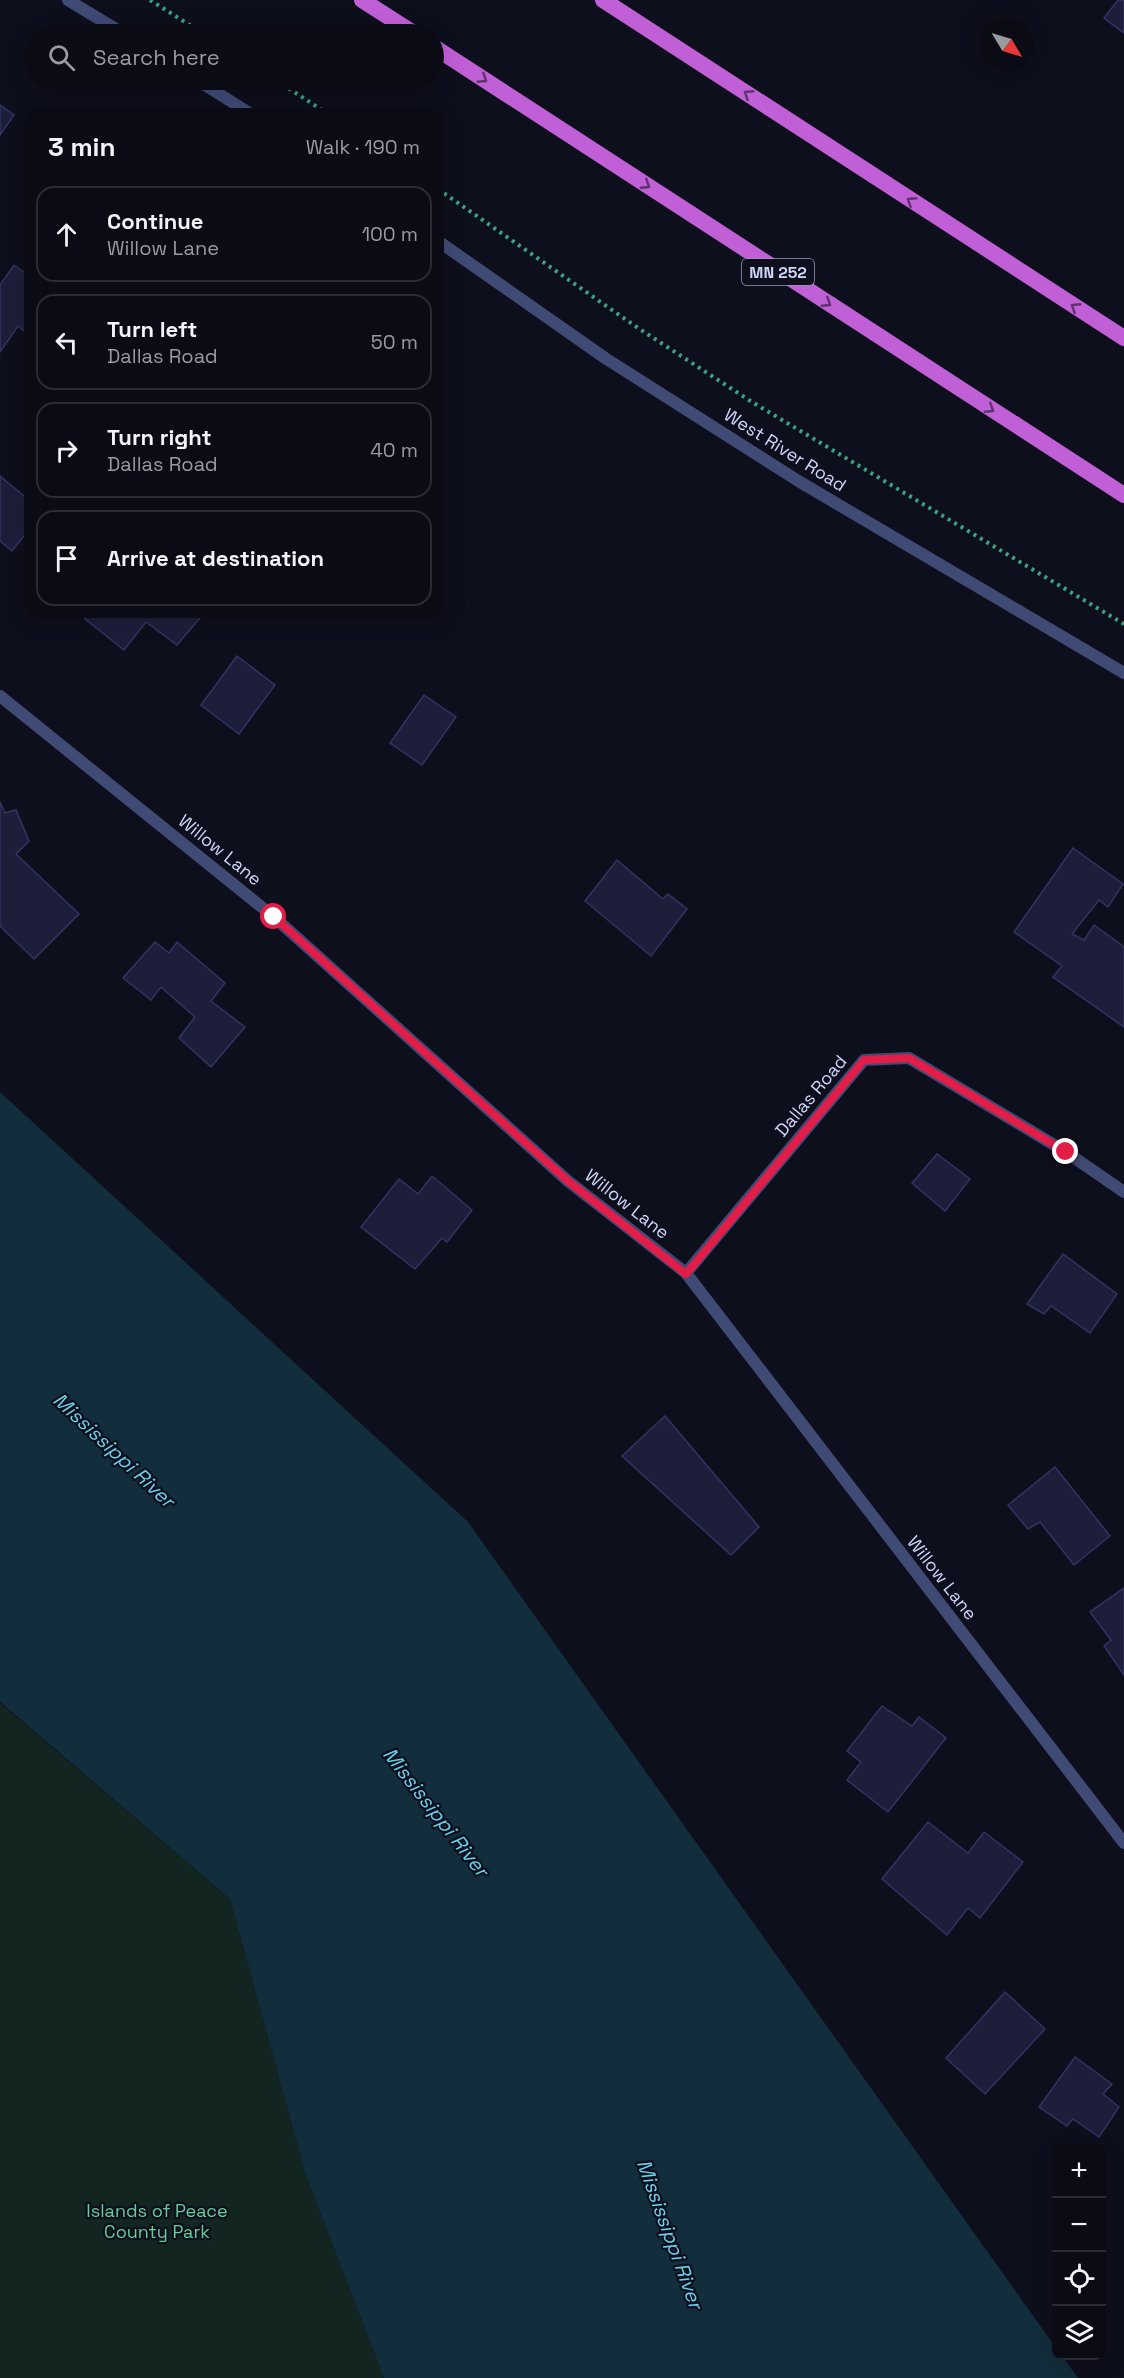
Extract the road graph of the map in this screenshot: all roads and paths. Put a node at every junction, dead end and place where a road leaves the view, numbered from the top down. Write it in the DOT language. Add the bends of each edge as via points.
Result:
graph roads {
  1 [pos="68,0"];
  2 [pos="150,0"];
  3 [pos="362,0"];
  4 [pos="603,0"];
  5 [pos="108,24"];
  6 [pos="188,24"];
  7 [pos="399,24"];
  8 [pos="444,53"];
  9 [pos="213,90"];
  10 [pos="291,90"];
  11 [pos="241,108"];
  12 [pos="319,108"];
  13 [pos="444,193"];
  14 [pos="444,245"];
  15 [pos="1124,338"];
  16 [pos="1124,495"];
  17 [pos="1124,624"];
  18 [pos="1124,673"];
  19 [pos="0,696"];
  20 [pos="1124,1192"];
  21 [pos="686,1274"];
  22 [pos="1124,1844"];
  1 -- 5 [label="street"];
  2 -- 6 [label="path"];
  3 -- 7 [label="highway"];
  15 -- 4 [label="highway, one-way"];
  8 -- 16 [label="highway, MN 252, one-way"];
  9 -- 11 [label="street"];
  10 -- 12 [label="path"];
  13 -- 17 [label="path" via="752,402"];
  14 -- 18 [label="street, West River Road" via="605,358 800,482"];
  19 -- 21 [label="street, Willow Lane" via="274,917 568,1181"];
  20 -- 21 [label="street, Dallas Road" via="1066,1152 909,1058 864,1060"];
  21 -- 22 [label="street, Willow Lane"];
}
